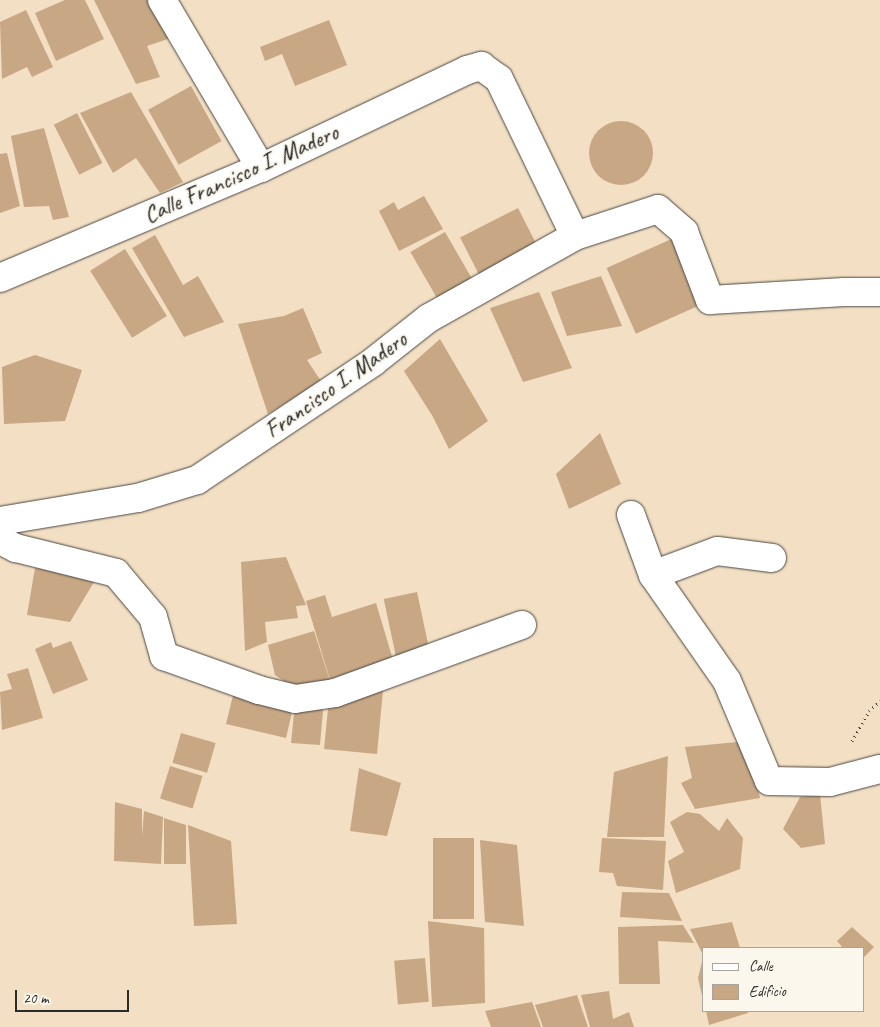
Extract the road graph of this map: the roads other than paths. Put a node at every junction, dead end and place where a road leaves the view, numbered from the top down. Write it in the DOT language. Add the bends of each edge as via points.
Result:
graph roads {
  1 [pos="162,0"];
  2 [pos="261,168"];
  3 [pos="575,236"];
  4 [pos="0,278"];
  5 [pos="880,292"];
  6 [pos="631,515"];
  7 [pos="0,521"];
  8 [pos="0,540"];
  9 [pos="772,558"];
  10 [pos="653,575"];
  11 [pos="522,625"];
  12 [pos="880,769"];
  1 -- 2 [label="street"];
  2 -- 3 [label="street, Calle Francisco I. Madero" via="481,66 499,79"];
  2 -- 4 [label="street, Calle Francisco I. Madero"];
  3 -- 5 [label="street, Francisco I. Madero" via="658,209 684,232 710,300"];
  3 -- 7 [label="street, Francisco I. Madero" via="429,318 373,362 197,480 138,498"];
  6 -- 10 [label="street"];
  8 -- 11 [label="street" via="16,548 116,573 153,617 164,656 259,690 295,699 335,693"];
  9 -- 10 [label="street" via="717,551"];
  10 -- 12 [label="street" via="727,681 770,781 830,782"];
}
